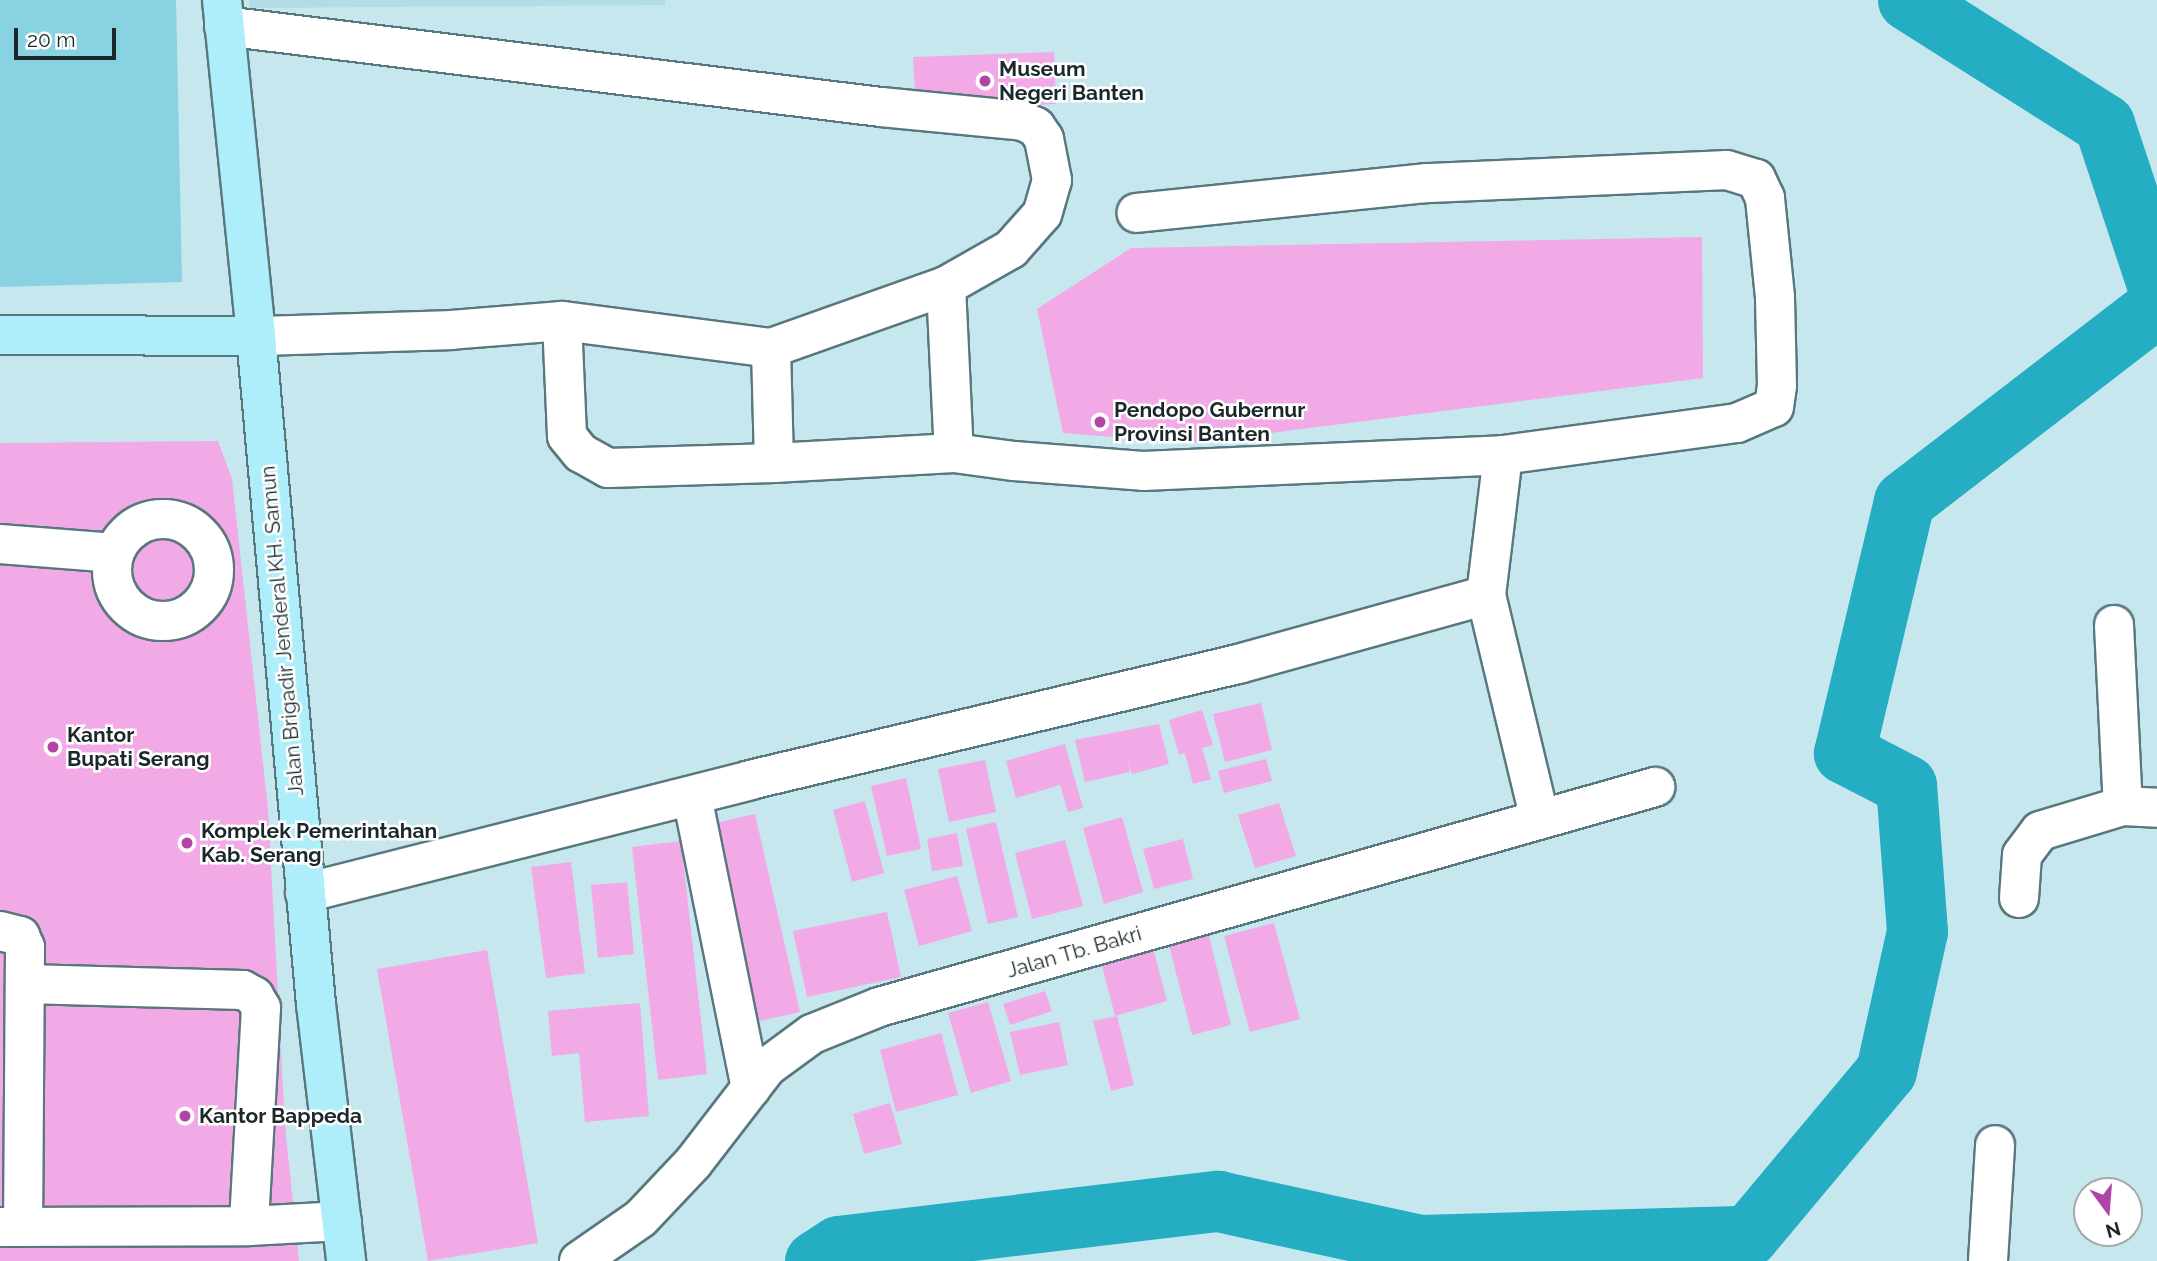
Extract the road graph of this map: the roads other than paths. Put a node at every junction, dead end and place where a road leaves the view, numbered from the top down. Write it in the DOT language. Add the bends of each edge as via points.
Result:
graph roads {
  1 [pos="223,13"];
  2 [pos="1137,213"];
  3 [pos="946,286"];
  4 [pos="562,321"];
  5 [pos="0,335"];
  6 [pos="256,336"];
  7 [pos="771,348"];
  8 [pos="954,453"];
  9 [pos="1503,455"];
  10 [pos="774,463"];
  11 [pos="0,544"];
  12 [pos="115,553"];
  13 [pos="1486,595"];
  14 [pos="2114,625"];
  15 [pos="1655,787"];
  16 [pos="692,796"];
  17 [pos="2140,807"];
  18 [pos="1539,820"];
  19 [pos="305,894"];
  20 [pos="2019,898"];
  21 [pos="0,931"];
  22 [pos="26,984"];
  23 [pos="751,1088"];
  24 [pos="1995,1145"];
  25 [pos="342,1222"];
  26 [pos="249,1226"];
  27 [pos="12,1227"];
  28 [pos="346,1261"];
  29 [pos="579,1261"];
  30 [pos="1988,1261"];
  1 -- 3 [label="street" via="868,106 1023,121 1036,127 1044,139 1052,180 1042,214 1011,249"];
  1 -- 6 [label="main road, Jalan Brigadir Jenderal KH. Samun"];
  2 -- 9 [label="street" via="1426,183 1726,170 1756,179 1765,198 1775,297 1774,407 1737,423"];
  3 -- 7 [label="street"];
  3 -- 8 [label="street"];
  4 -- 6 [label="street" via="451,330"];
  4 -- 7 [label="street"];
  4 -- 10 [label="street" via="567,436 581,453 608,468"];
  5 -- 6 [label="main road"];
  6 -- 19 [label="main road, Jalan Brigadir Jenderal KH. Samun"];
  7 -- 10 [label="street"];
  8 -- 9 [label="street" via="1143,471"];
  8 -- 10 [label="street"];
  9 -- 13 [label="street"];
  11 -- 12 [label="street"];
  13 -- 16 [label="street" via="1238,664"];
  13 -- 18 [label="street"];
  14 -- 17 [label="street"];
  15 -- 18 [label="street, Jalan Tb. Bakri"];
  16 -- 19 [label="street"];
  16 -- 23 [label="street"];
  17 -- 20 [label="street" via="2040,831 2022,855"];
  18 -- 23 [label="street, Jalan Tb. Bakri" via="879,1007 812,1034 766,1067"];
  19 -- 25 [label="main road, Jalan Brigadir Jenderal KH. Samun"];
  21 -- 22 [label="street" via="20,936 25,947"];
  22 -- 26 [label="street" via="243,990 254,996 261,1008"];
  22 -- 27 [label="street"];
  23 -- 29 [label="street, Jalan Tb. Bakri" via="693,1163 641,1218"];
  24 -- 30 [label="street"];
  25 -- 26 [label="street"];
  25 -- 28 [label="main road, Jalan Brigadir Jenderal KH. Samun"];
  26 -- 27 [label="street"];
}
